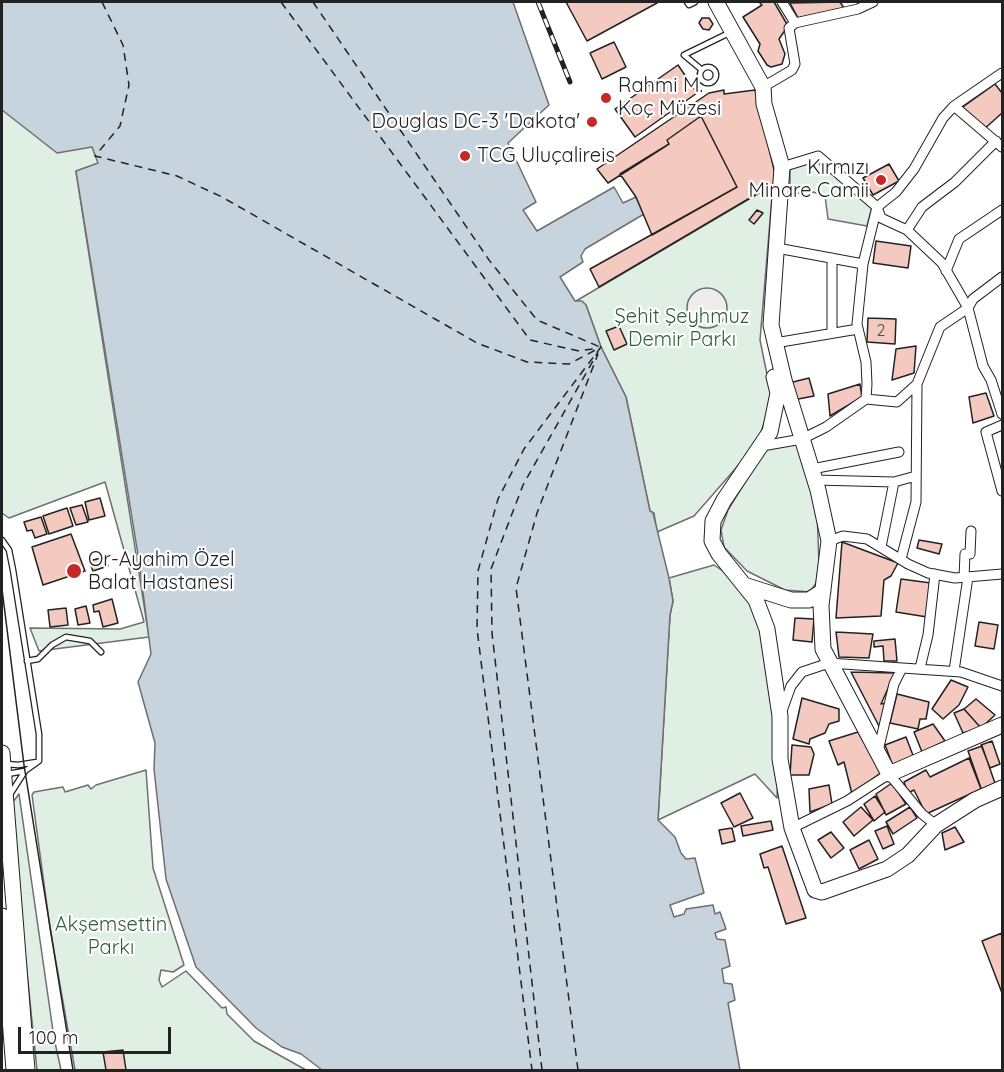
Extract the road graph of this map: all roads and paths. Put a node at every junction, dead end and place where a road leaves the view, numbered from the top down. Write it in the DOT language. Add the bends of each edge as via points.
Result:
graph roads {
  1 [pos="687,2"];
  2 [pos="695,2"];
  3 [pos="716,2"];
  4 [pos="782,2"];
  5 [pos="873,2"];
  6 [pos="795,23"];
  7 [pos="732,31"];
  8 [pos="702,70"];
  9 [pos="1002,74"];
  10 [pos="763,87"];
  11 [pos="954,106"];
  12 [pos="999,144"];
  13 [pos="782,167"];
  14 [pos="877,207"];
  15 [pos="1002,210"];
  16 [pos="907,230"];
  17 [pos="777,248"];
  18 [pos="832,258"];
  19 [pos="862,264"];
  20 [pos="775,268"];
  21 [pos="946,271"];
  22 [pos="1002,277"];
  23 [pos="968,308"];
  24 [pos="858,329"];
  25 [pos="832,332"];
  26 [pos="775,343"];
  27 [pos="917,384"];
  28 [pos="866,399"];
  29 [pos="1002,414"];
  30 [pos="1002,425"];
  31 [pos="802,439"];
  32 [pos="762,446"];
  33 [pos="899,452"];
  34 [pos="813,475"];
  35 [pos="916,476"];
  36 [pos="894,482"];
  37 [pos="1002,491"];
  38 [pos="971,531"];
  39 [pos="2,540"];
  40 [pos="829,541"];
  41 [pos="881,547"];
  42 [pos="900,559"];
  43 [pos="935,574"];
  44 [pos="1002,574"];
  45 [pos="966,577"];
  46 [pos="744,585"];
  47 [pos="823,591"];
  48 [pos="101,652"];
  49 [pos="27,661"];
  50 [pos="829,663"];
  51 [pos="902,668"];
  52 [pos="920,668"];
  53 [pos="954,671"];
  54 [pos="1002,686"];
  55 [pos="780,716"];
  56 [pos="1002,725"];
  57 [pos="878,751"];
  58 [pos="39,761"];
  59 [pos="2,765"];
  60 [pos="25,771"];
  61 [pos="890,774"];
  62 [pos="1002,789"];
  63 [pos="6,800"];
  64 [pos="936,825"];
  65 [pos="792,828"];
  66 [pos="2,916"];
  67 [pos="14,1071"];
  68 [pos="27,1071"];
  1 -- 2 [label="lane"];
  3 -- 7 [label="main road"];
  4 -- 6 [label="street"];
  5 -- 6 [label="street"];
  6 -- 10 [label="street" via="789,28 795,64 792,70"];
  7 -- 8 [label="lane" via="684,55"];
  7 -- 10 [label="main road"];
  9 -- 11 [label="street"];
  10 -- 13 [label="main road"];
  11 -- 12 [label="street"];
  11 -- 14 [label="street" via="929,139 914,169 896,192"];
  12 -- 16 [label="street" via="922,207"];
  13 -- 14 [label="street" via="818,156"];
  13 -- 17 [label="main road"];
  14 -- 16 [label="street" via="881,218"];
  14 -- 19 [label="street"];
  15 -- 21 [label="street" via="959,239"];
  16 -- 21 [label="street"];
  17 -- 18 [label="street"];
  17 -- 20 [label="main road"];
  18 -- 19 [label="street"];
  18 -- 25 [label="street"];
  19 -- 24 [label="street"];
  20 -- 26 [label="main road" via="771,325"];
  20 -- 32 [label="main road" via="766,313 766,338 778,393 773,423"];
  21 -- 23 [label="street"];
  22 -- 23 [label="street"];
  23 -- 27 [label="street" via="940,327"];
  23 -- 29 [label="street" via="983,366"];
  24 -- 25 [label="street"];
  24 -- 28 [label="street" via="866,362"];
  25 -- 26 [label="street"];
  26 -- 31 [label="main road"];
  27 -- 28 [label="street" via="897,402"];
  27 -- 35 [label="street"];
  28 -- 31 [label="street"];
  30 -- 37 [label="street" via="986,432"];
  31 -- 32 [label="street"];
  31 -- 34 [label="main road"];
  32 -- 46 [label="main road" via="713,521 712,541"];
  33 -- 34 [label="street"];
  34 -- 36 [label="street"];
  34 -- 40 [label="main road"];
  35 -- 36 [label="street"];
  35 -- 42 [label="street" via="916,502"];
  36 -- 41 [label="street"];
  38 -- 45 [label="street" via="970,554 965,554"];
  39 -- 49 [label="lane" via="9,550"];
  40 -- 41 [label="street" via="843,536 867,539"];
  40 -- 47 [label="main road"];
  41 -- 42 [label="street"];
  42 -- 43 [label="street"];
  43 -- 45 [label="street"];
  43 -- 52 [label="street"];
  44 -- 45 [label="street"];
  45 -- 53 [label="street"];
  46 -- 47 [label="main road" via="791,600 809,600"];
  46 -- 55 [label="main road" via="756,600 766,629"];
  47 -- 50 [label="main road" via="823,649"];
  48 -- 49 [label="lane" via="90,641 66,637 38,659"];
  49 -- 58 [label="lane" via="39,734"];
  50 -- 51 [label="street"];
  50 -- 55 [label="street" via="802,672 791,686"];
  50 -- 57 [label="main road"];
  51 -- 52 [label="street"];
  51 -- 57 [label="street" via="894,684"];
  52 -- 53 [label="street"];
  53 -- 54 [label="street"];
  55 -- 65 [label="main road" via="780,759"];
  56 -- 61 [label="main road"];
  57 -- 61 [label="main road"];
  58 -- 59 [label="lane"];
  58 -- 60 [label="lane"];
  59 -- 60 [label="lane"];
  59 -- 63 [label="main road"];
  60 -- 63 [label="lane"];
  61 -- 64 [label="street" via="922,814"];
  61 -- 65 [label="street"];
  62 -- 64 [label="main road" via="975,800"];
  63 -- 68 [label="main road"];
  64 -- 65 [label="main road" via="908,855 887,869 822,892 815,890"];
  66 -- 67 [label="main road"];
}
